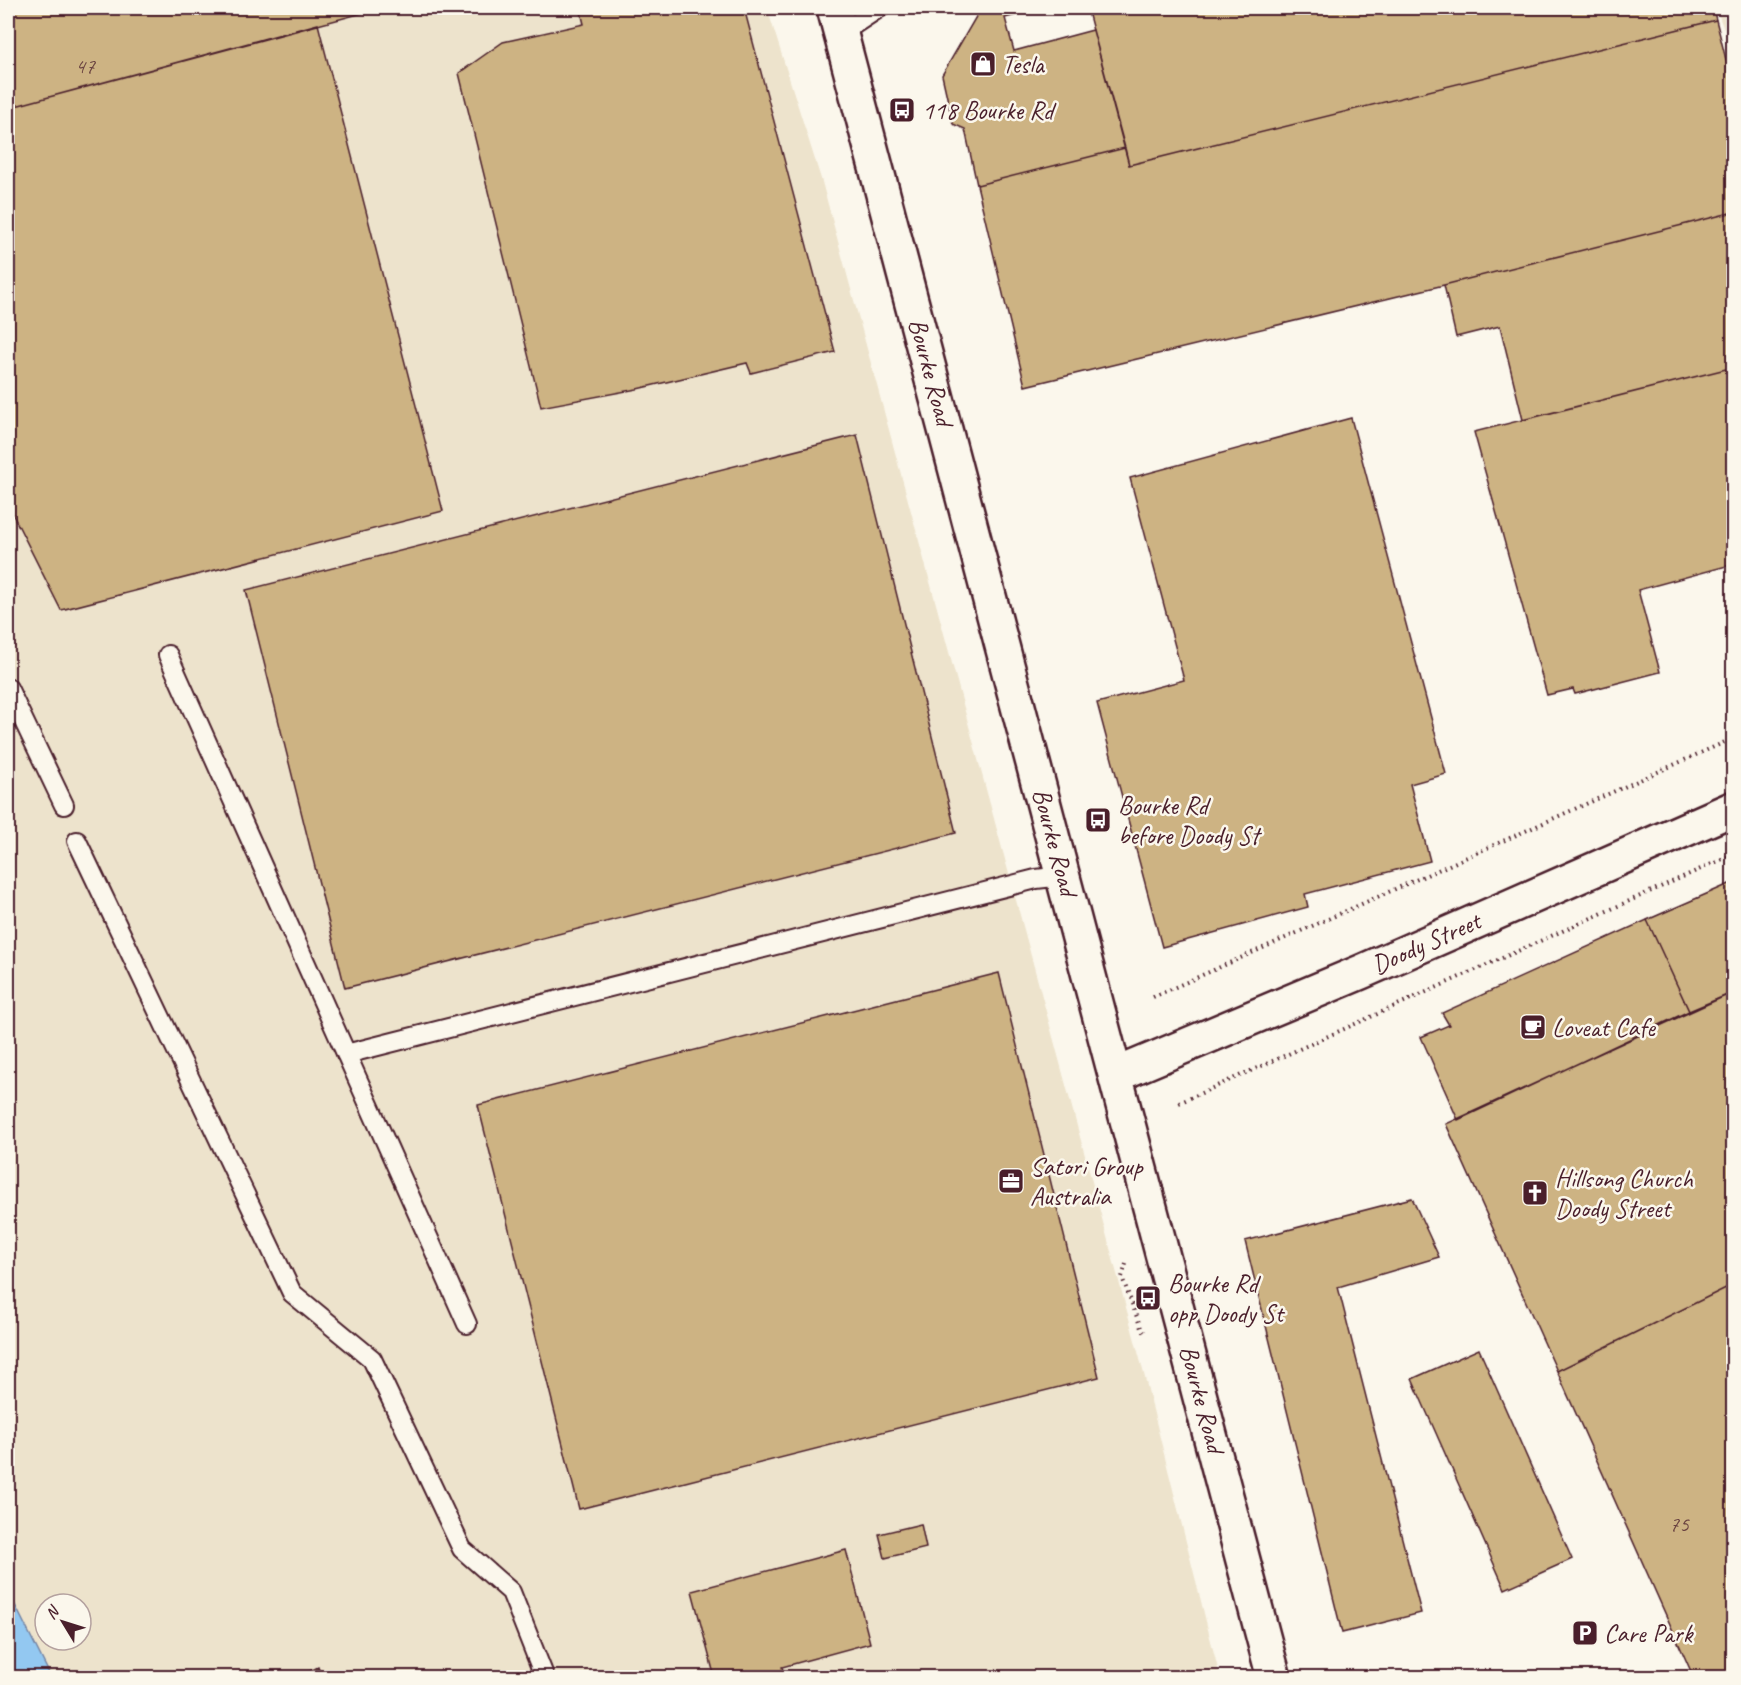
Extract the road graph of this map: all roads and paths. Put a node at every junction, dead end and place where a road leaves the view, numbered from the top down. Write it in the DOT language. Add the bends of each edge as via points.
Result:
graph roads {
  1 [pos="879,8"];
  2 [pos="838,20"];
  3 [pos="168,655"];
  4 [pos="10,698"];
  5 [pos="1734,738"];
  6 [pos="64,805"];
  7 [pos="1734,808"];
  8 [pos="77,841"];
  9 [pos="1734,854"];
  10 [pos="1063,876"];
  11 [pos="1153,997"];
  12 [pos="346,1054"];
  13 [pos="1116,1075"];
  14 [pos="1179,1103"];
  15 [pos="467,1324"];
  16 [pos="546,1677"];
  17 [pos="1274,1677"];
  1 -- 2 [label="lane"];
  2 -- 10 [label="street, Bourke Road"];
  3 -- 12 [label="lane"];
  4 -- 6 [label="lane"];
  5 -- 11 [label="path"];
  7 -- 13 [label="street, Doody Street"];
  8 -- 16 [label="lane" via="292,1293 372,1359 462,1550 511,1592"];
  9 -- 14 [label="path, Doody Street"];
  10 -- 12 [label="lane" via="1036,879"];
  10 -- 13 [label="street, Bourke Road"];
  12 -- 15 [label="lane"];
  13 -- 17 [label="street, Bourke Road"];
}
